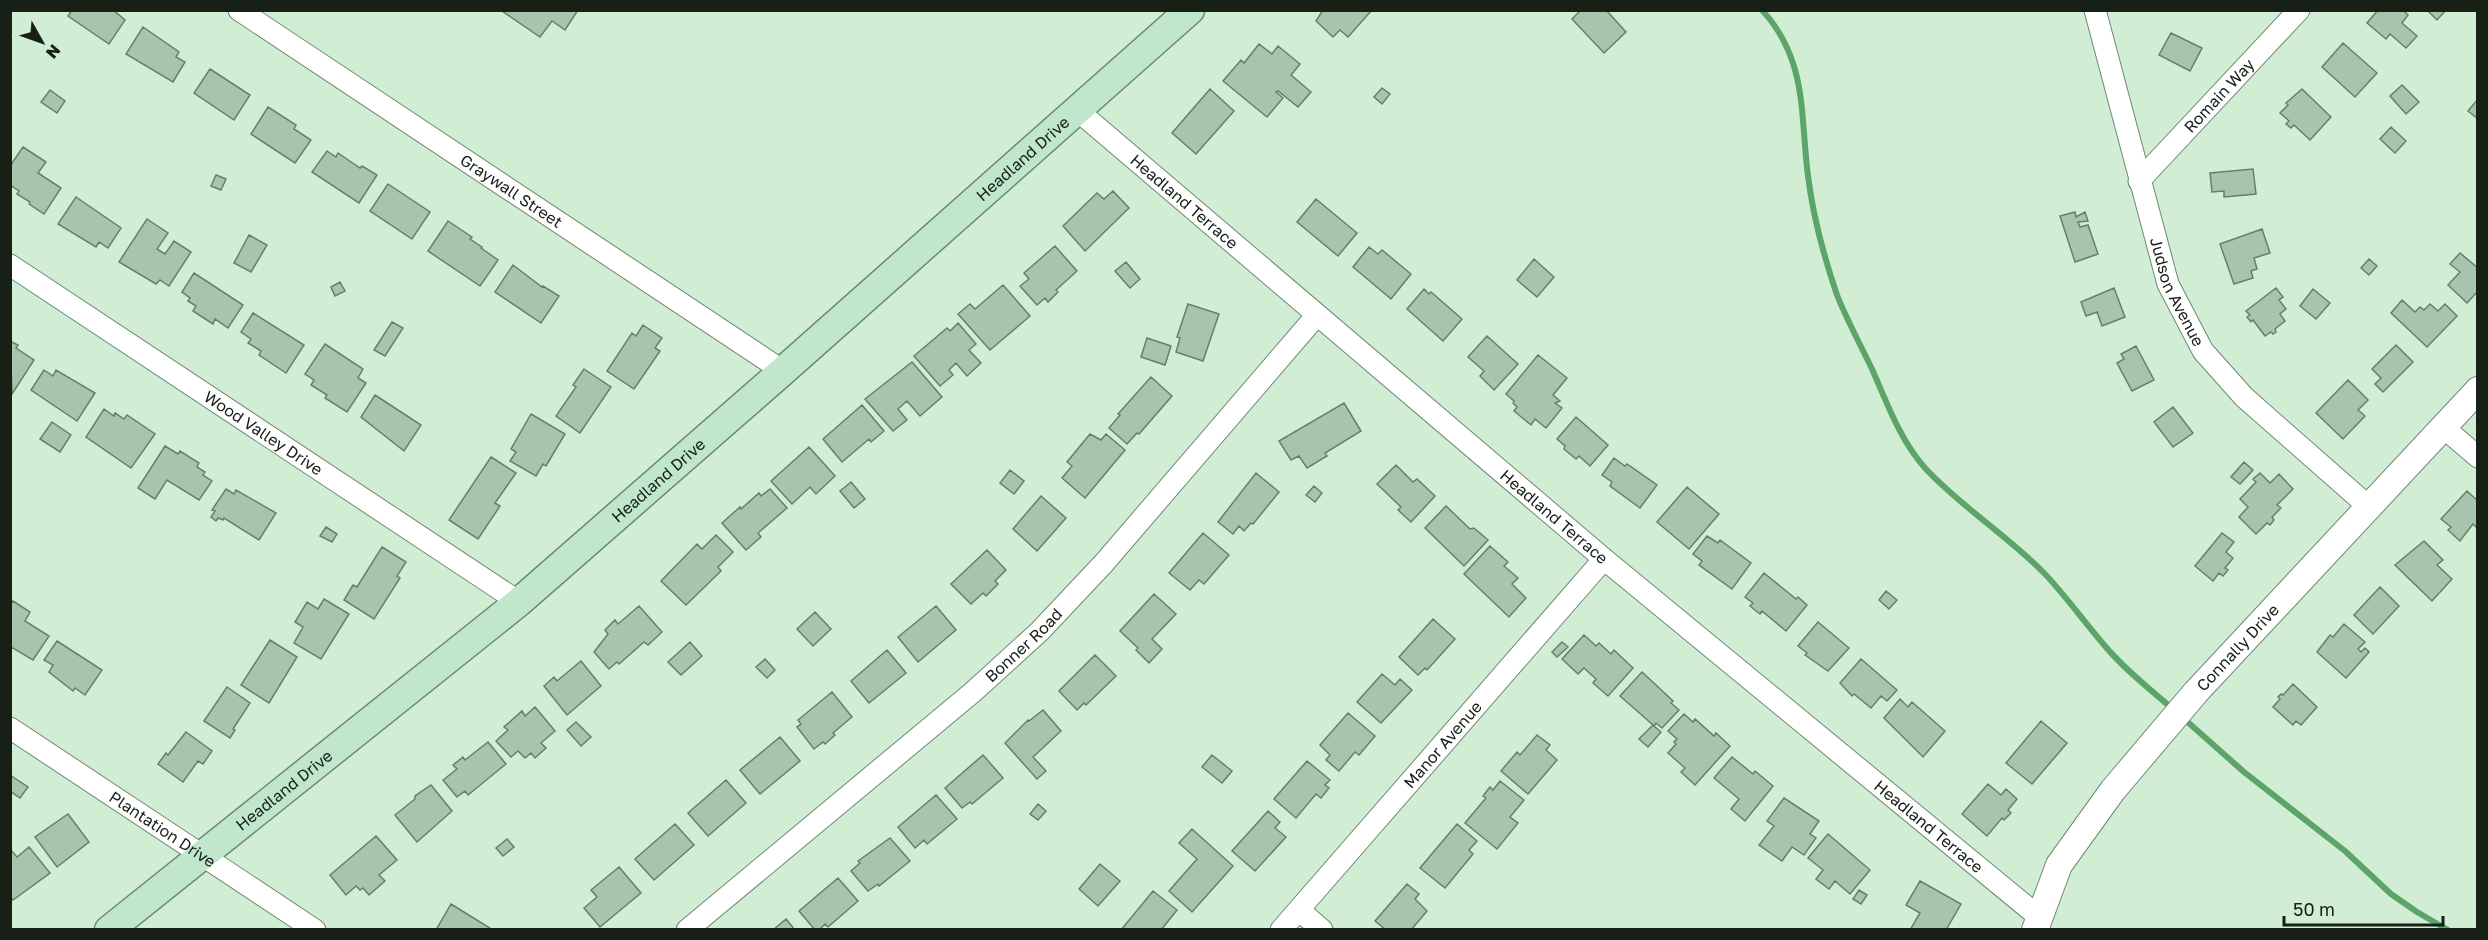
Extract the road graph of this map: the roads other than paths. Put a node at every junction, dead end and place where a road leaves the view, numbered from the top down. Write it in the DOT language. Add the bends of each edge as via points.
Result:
graph roads {
  1 [pos="239,10"];
  2 [pos="1190,10"];
  3 [pos="2095,10"];
  4 [pos="2299,10"];
  5 [pos="1077,110"];
  6 [pos="2139,181"];
  7 [pos="10,265"];
  8 [pos="1317,315"];
  9 [pos="783,371"];
  10 [pos="2478,390"];
  11 [pos="2443,427"];
  12 [pos="2478,457"];
  13 [pos="2369,507"];
  14 [pos="1604,559"];
  15 [pos="519,602"];
  16 [pos="10,728"];
  17 [pos="204,855"];
  18 [pos="1299,910"];
  19 [pos="2037,923"];
  20 [pos="109,930"];
  21 [pos="315,930"];
  22 [pos="687,930"];
  23 [pos="1281,930"];
  24 [pos="1322,930"];
  1 -- 9 [label="street, Graywall Street"];
  2 -- 5 [label="main road, Headland Drive"];
  3 -- 6 [label="street, Judson Avenue"];
  4 -- 6 [label="street, Romain Way"];
  5 -- 8 [label="street, Headland Terrace"];
  5 -- 9 [label="main road, Headland Drive"];
  6 -- 13 [label="street, Judson Avenue" via="2168,284 2203,351 2244,397"];
  7 -- 15 [label="street, Wood Valley Drive"];
  8 -- 14 [label="street, Headland Terrace"];
  8 -- 22 [label="street, Bonner Road" via="1104,563 1040,631 973,692"];
  9 -- 15 [label="main road, Headland Drive"];
  10 -- 11 [label="street, Connally Drive"];
  11 -- 12 [label="street"];
  11 -- 13 [label="street, Connally Drive"];
  13 -- 19 [label="street, Connally Drive" via="2196,692 2113,790 2059,865"];
  14 -- 18 [label="street, Manor Avenue"];
  14 -- 19 [label="street, Headland Terrace"];
  15 -- 17 [label="main road, Headland Drive"];
  16 -- 17 [label="street, Plantation Drive"];
  17 -- 20 [label="main road, Headland Drive"];
  17 -- 21 [label="street, Plantation Drive"];
  18 -- 23 [label="street, Manor Avenue"];
  18 -- 24 [label="street"];
}
